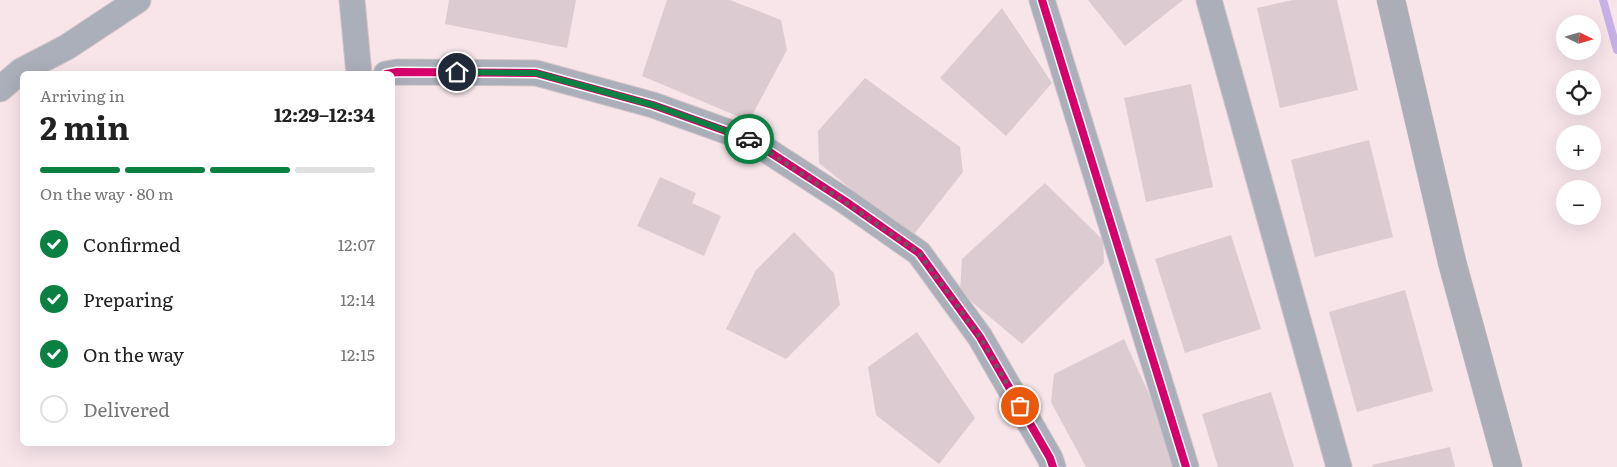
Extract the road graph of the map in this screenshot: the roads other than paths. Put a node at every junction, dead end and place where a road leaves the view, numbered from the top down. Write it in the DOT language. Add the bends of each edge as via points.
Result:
graph roads {
  1 [pos="138,0"];
  2 [pos="352,0"];
  3 [pos="1042,0"];
  4 [pos="1210,0"];
  5 [pos="1391,0"];
  6 [pos="11,71"];
  7 [pos="359,71"];
  8 [pos="395,72"];
  9 [pos="0,89"];
  10 [pos="1053,467"];
  11 [pos="1186,467"];
  12 [pos="1339,467"];
  13 [pos="1508,467"];
  1 -- 6 [label="street" via="67,47"];
  2 -- 7 [label="street"];
  3 -- 11 [label="street"];
  4 -- 12 [label="street"];
  5 -- 13 [label="street" via="1452,262"];
  6 -- 9 [label="street"];
  8 -- 10 [label="street" via="536,73 653,105 751,140 919,253 980,337"];
}
